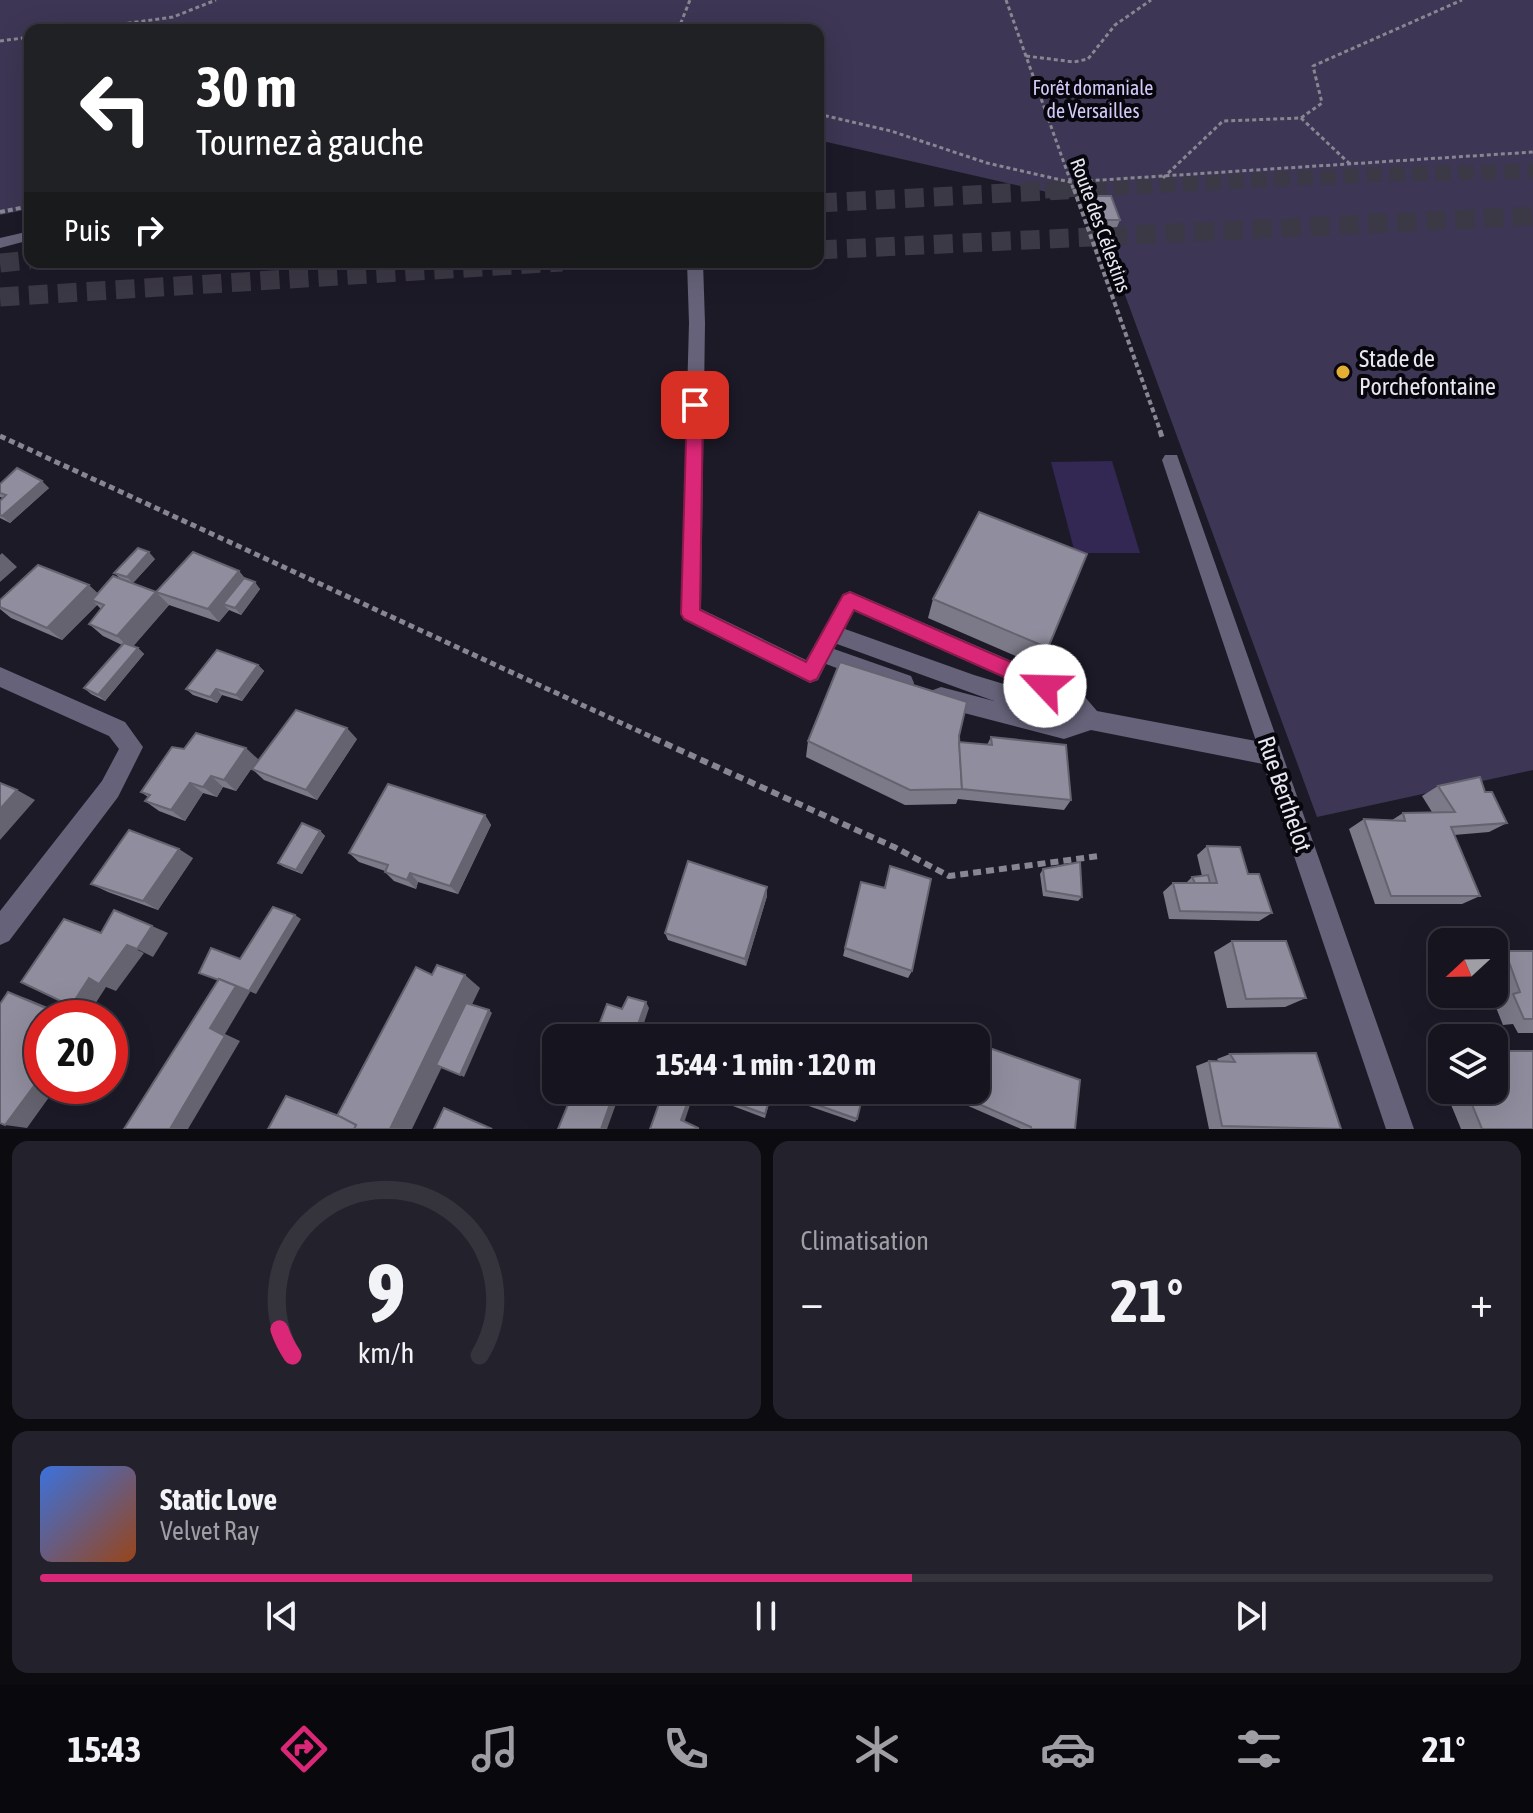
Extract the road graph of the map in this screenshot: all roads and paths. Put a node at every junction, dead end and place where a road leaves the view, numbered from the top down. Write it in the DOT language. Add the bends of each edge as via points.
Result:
graph roads {
  1 [pos="216,0"];
  2 [pos="690,0"];
  3 [pos="1006,0"];
  4 [pos="1151,0"];
  5 [pos="1462,0"];
  6 [pos="122,24"];
  7 [pos="680,24"];
  8 [pos="24,38"];
  9 [pos="0,41"];
  10 [pos="1026,56"];
  11 [pos="824,115"];
  12 [pos="1301,118"];
  13 [pos="1533,152"];
  14 [pos="1353,166"];
  15 [pos="1163,179"];
  16 [pos="1070,182"];
  17 [pos="24,207"];
  18 [pos="0,212"];
  19 [pos="24,237"];
  20 [pos="0,243"];
  21 [pos="695,268"];
  22 [pos="0,436"];
  23 [pos="1171,460"];
  24 [pos="826,643"];
  25 [pos="0,677"];
  26 [pos="1066,712"];
  27 [pos="1272,755"];
  28 [pos="1099,856"];
  29 [pos="0,932"];
  30 [pos="1400,1129"];
  1 -- 6 [label="path" via="173,17"];
  2 -- 7 [label="path"];
  3 -- 10 [label="path, Route des Célestins"];
  4 -- 10 [label="path" via="1102,34 1088,59"];
  5 -- 12 [label="path" via="1313,66 1322,103"];
  8 -- 9 [label="path"];
  10 -- 16 [label="path, Route des Célestins"];
  11 -- 16 [label="path"];
  12 -- 14 [label="path"];
  12 -- 15 [label="path" via="1223,121"];
  13 -- 14 [label="path"];
  14 -- 15 [label="path"];
  15 -- 16 [label="path"];
  16 -- 23 [label="path, Route des Célestins"];
  17 -- 18 [label="path"];
  19 -- 20 [label="street"];
  21 -- 24 [label="street" via="691,614 810,673"];
  22 -- 28 [label="path" via="949,876"];
  23 -- 27 [label="street, Rue Berthelot"];
  24 -- 26 [label="street" via="940,697"];
  24 -- 26 [label="street" via="850,600"];
  25 -- 29 [label="street" via="117,729 132,747 110,789"];
  26 -- 27 [label="street"];
  27 -- 30 [label="street, Rue Berthelot"];
}
